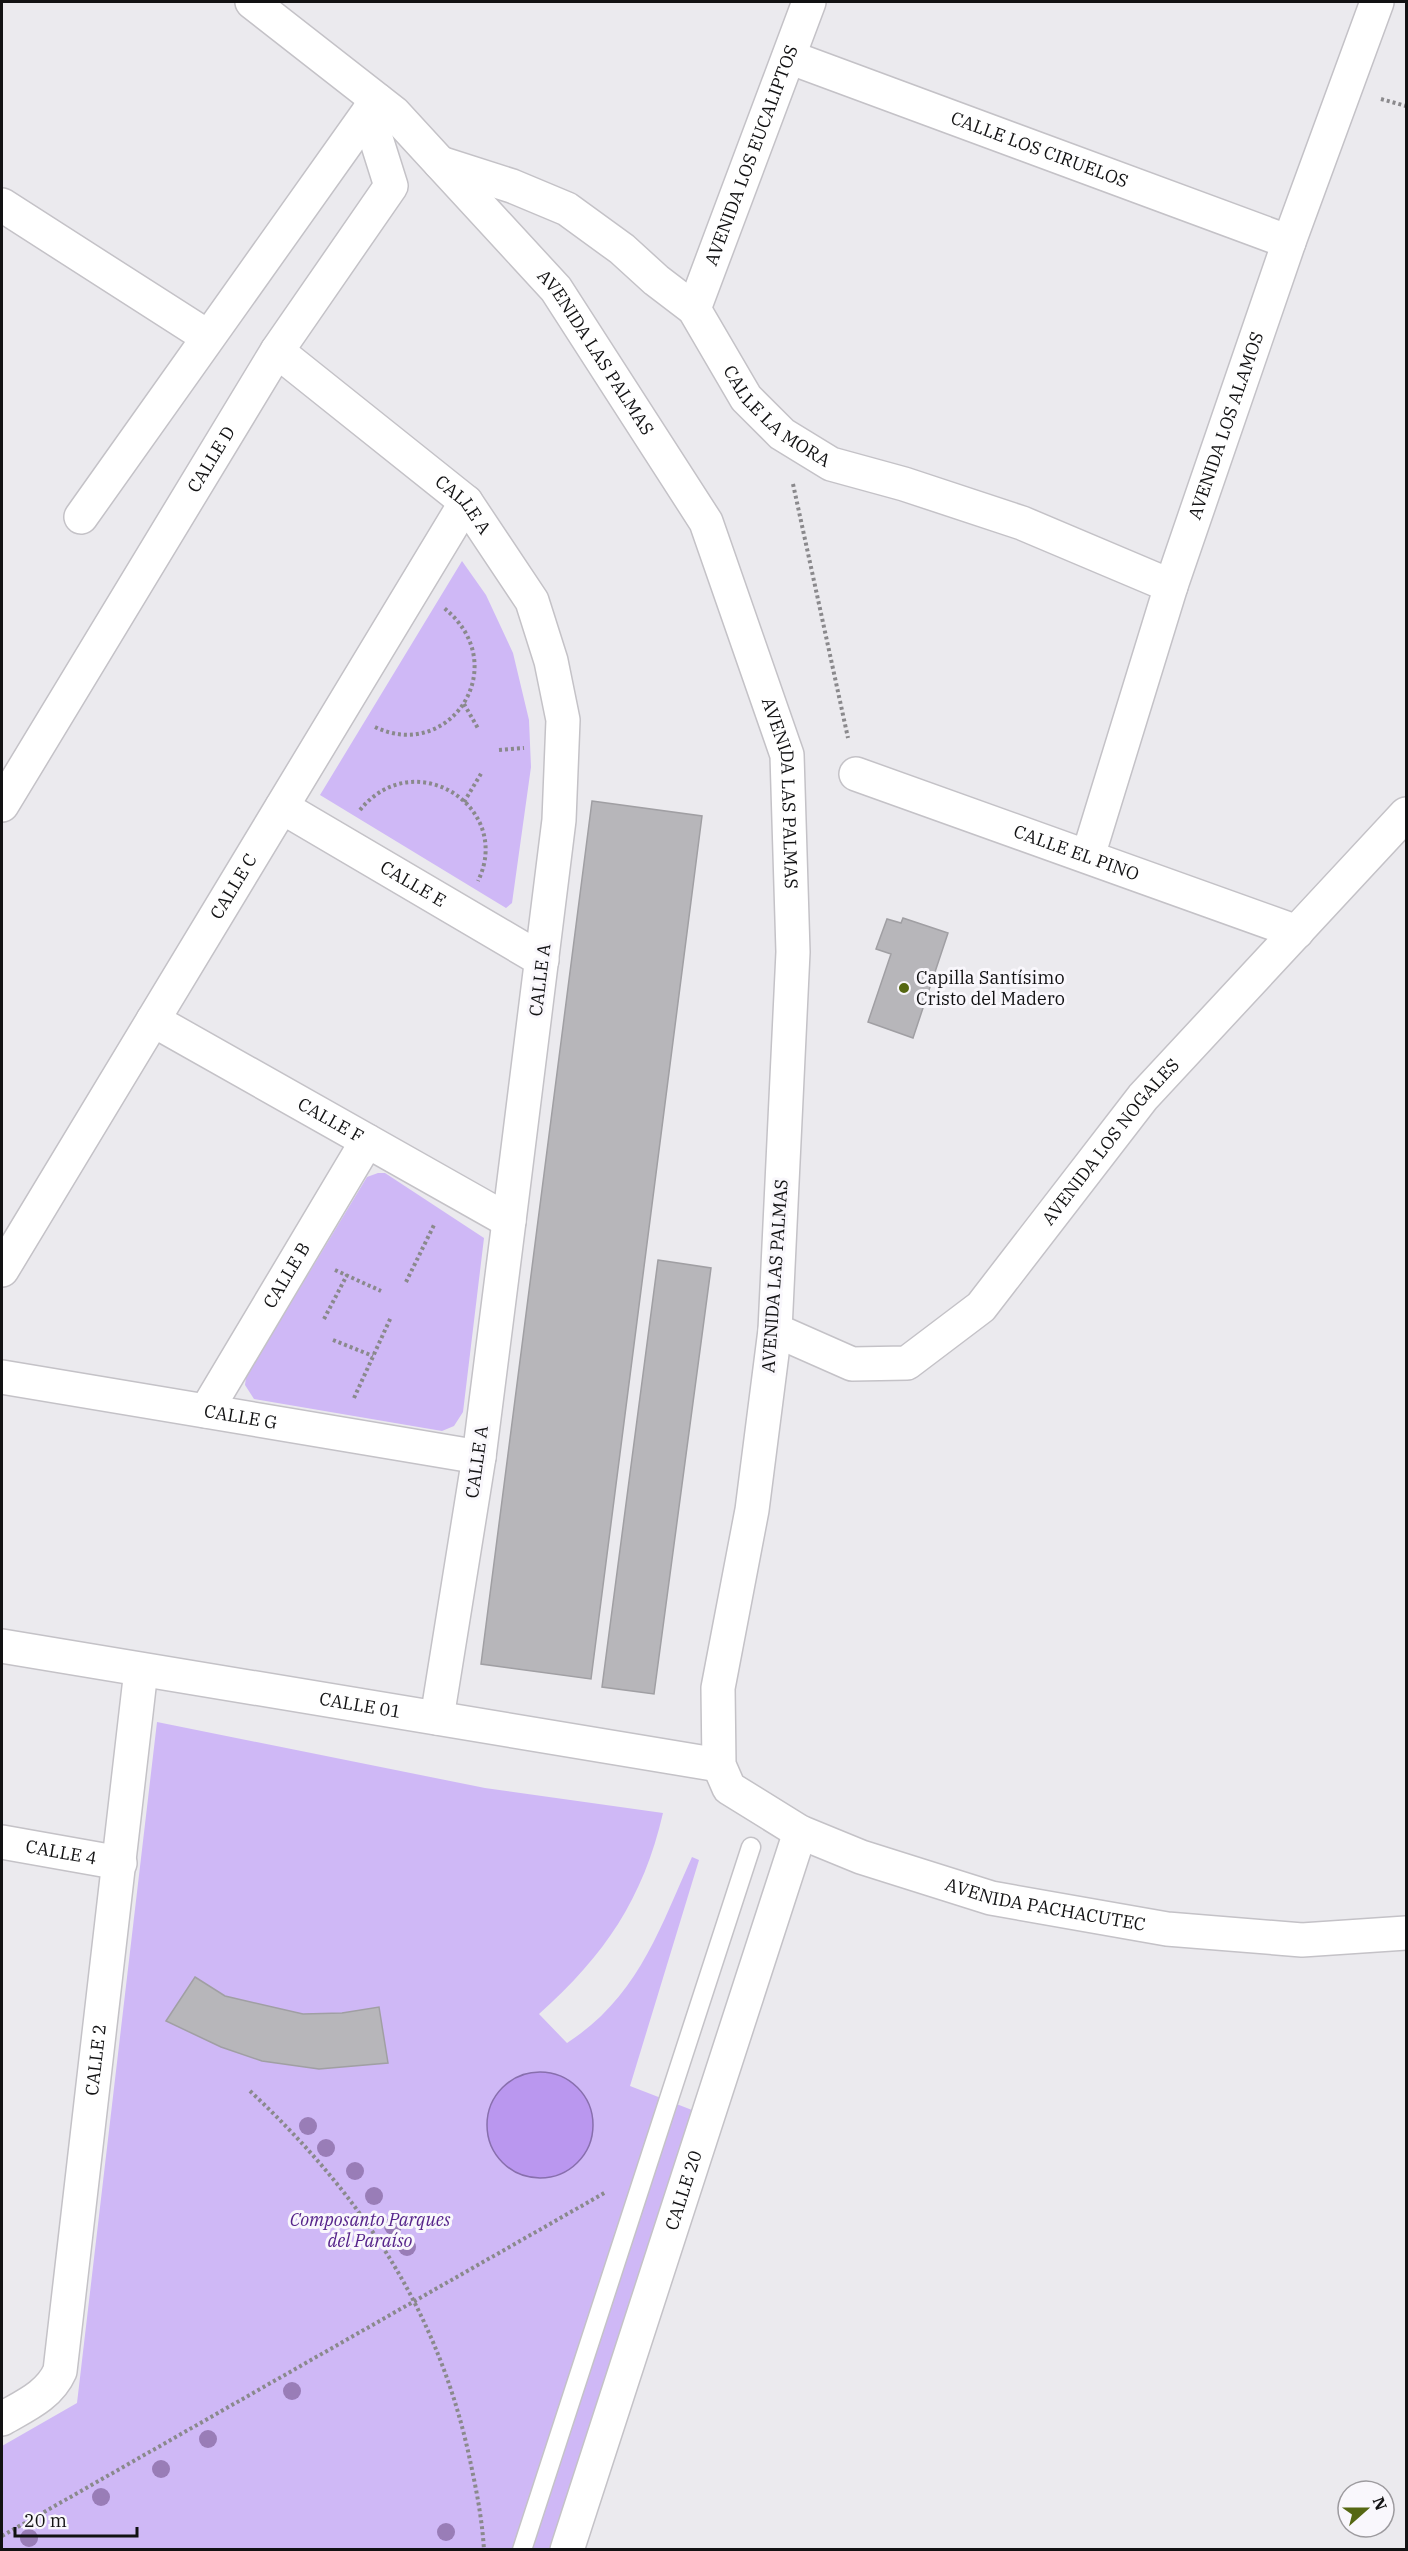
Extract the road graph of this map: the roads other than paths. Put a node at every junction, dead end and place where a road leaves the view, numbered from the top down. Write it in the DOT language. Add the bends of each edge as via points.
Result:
graph roads {
  1 [pos="252,2"];
  2 [pos="809,2"];
  3 [pos="1377,2"];
  4 [pos="789,57"];
  5 [pos="373,106"];
  6 [pos="440,163"];
  7 [pos="2,205"];
  8 [pos="1289,242"];
  9 [pos="694,309"];
  10 [pos="208,337"];
  11 [pos="278,351"];
  12 [pos="466,502"];
  13 [pos="81,517"];
  14 [pos="1171,586"];
  15 [pos="856,774"];
  16 [pos="2,806"];
  17 [pos="282,807"];
  18 [pos="1407,814"];
  19 [pos="1088,856"];
  20 [pos="1297,932"];
  21 [pos="542,960"];
  22 [pos="153,1020"];
  23 [pos="367,1141"];
  24 [pos="509,1221"];
  25 [pos="2,1270"];
  26 [pos="775,1330"];
  27 [pos="2,1377"];
  28 [pos="206,1411"];
  29 [pos="479,1457"];
  30 [pos="2,1646"];
  31 [pos="141,1670"];
  32 [pos="437,1718"];
  33 [pos="719,1765"];
  34 [pos="800,1832"];
  35 [pos="2,1842"];
  36 [pos="751,1847"];
  37 [pos="120,1863"];
  38 [pos="1407,1933"];
  39 [pos="2,2419"];
  40 [pos="573,2548"];
  41 [pos="522,2550"];
  1 -- 5 [label="street, AVENIDA LAS PALMAS"];
  2 -- 4 [label="street, AVENIDA LOS EUCALIPTOS"];
  3 -- 8 [label="street, AVENIDA LOS ALAMOS"];
  4 -- 8 [label="street, CALLE LOS CIRUELOS"];
  4 -- 9 [label="street, AVENIDA LOS EUCALIPTOS"];
  5 -- 6 [label="street, AVENIDA LAS PALMAS" via="394,113"];
  5 -- 10 [label="street"];
  5 -- 11 [label="street, CALLE D" via="391,186"];
  6 -- 9 [label="street, CALLE LA MORA" via="567,209"];
  6 -- 26 [label="street, AVENIDA LAS PALMAS" via="556,289 706,522 786,755 793,952"];
  7 -- 10 [label="street"];
  8 -- 14 [label="street, AVENIDA LOS ALAMOS"];
  9 -- 14 [label="street, CALLE LA MORA" via="746,398 782,434 831,464 1022,523"];
  10 -- 13 [label="street"];
  11 -- 12 [label="street, CALLE A"];
  11 -- 16 [label="street, CALLE D"];
  12 -- 17 [label="street, CALLE C"];
  12 -- 21 [label="street, CALLE A" via="532,602 551,661 562,720 559,820"];
  14 -- 19 [label="street, AVENIDA LOS ALAMOS"];
  15 -- 19 [label="street, CALLE EL PINO"];
  17 -- 21 [label="street, CALLE E"];
  17 -- 22 [label="street, CALLE C"];
  18 -- 20 [label="street, AVENIDA LOS NOGALES"];
  19 -- 20 [label="street, CALLE EL PINO"];
  20 -- 26 [label="street, AVENIDA LOS NOGALES" via="1143,1097 981,1307 907,1363 852,1364"];
  21 -- 24 [label="street, CALLE A"];
  22 -- 23 [label="street, CALLE F"];
  22 -- 25 [label="street, CALLE C"];
  23 -- 24 [label="street, CALLE F"];
  23 -- 28 [label="street, CALLE B"];
  24 -- 29 [label="street, CALLE A"];
  26 -- 33 [label="street, AVENIDA LAS PALMAS" via="752,1510 718,1688"];
  27 -- 28 [label="street, CALLE G"];
  28 -- 29 [label="street, CALLE G"];
  29 -- 32 [label="street, CALLE A"];
  30 -- 31 [label="street, CALLE 01"];
  31 -- 32 [label="street, CALLE 01"];
  31 -- 37 [label="street, CALLE 2"];
  32 -- 33 [label="street, CALLE 01"];
  33 -- 34 [label="street, AVENIDA PACHACUTEC" via="729,1788"];
  34 -- 38 [label="street, AVENIDA PACHACUTEC" via="861,1857 991,1898 1167,1929 1302,1940"];
  34 -- 40 [label="street, CALLE 20"];
  35 -- 37 [label="street, CALLE 4"];
  36 -- 41 [label="lane"];
  37 -- 39 [label="street, CALLE 2" via="60,2371 42,2395"];
}
